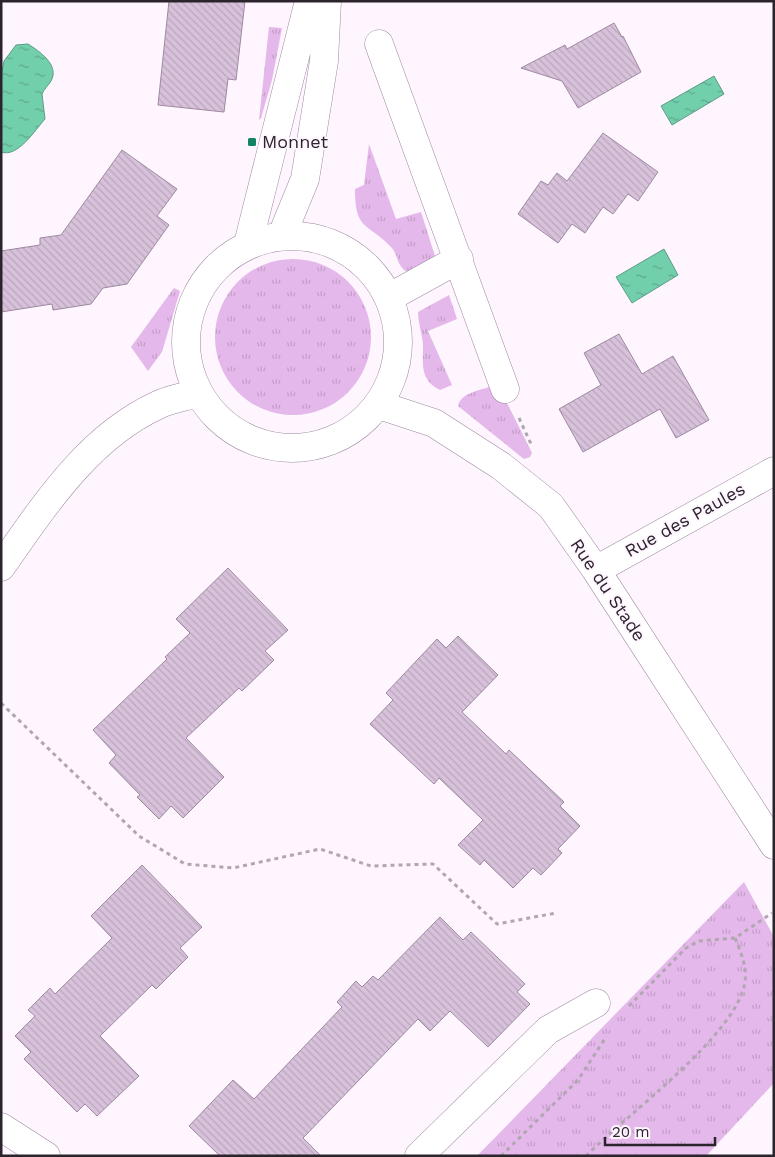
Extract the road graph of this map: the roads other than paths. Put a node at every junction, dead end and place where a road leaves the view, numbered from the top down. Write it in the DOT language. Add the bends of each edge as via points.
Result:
graph roads {
  1 [pos="309,1"];
  2 [pos="327,1"];
  3 [pos="379,44"];
  4 [pos="282,235"];
  5 [pos="248,244"];
  6 [pos="459,259"];
  7 [pos="390,297"];
  8 [pos="505,389"];
  9 [pos="198,393"];
  10 [pos="379,405"];
  11 [pos="774,471"];
  12 [pos="1,567"];
  13 [pos="596,570"];
  14 [pos="774,845"];
  15 [pos="596,1003"];
  16 [pos="1,1127"];
  17 [pos="46,1156"];
  18 [pos="420,1156"];
  1 -- 5 [label="street"];
  2 -- 4 [label="street" via="324,61 305,179"];
  3 -- 6 [label="street"];
  4 -- 5 [label="street"];
  4 -- 7 [label="street" via="315,237 346,249 371,270"];
  5 -- 9 [label="street" via="219,264 198,291 189,316 186,359"];
  6 -- 7 [label="street"];
  6 -- 8 [label="street"];
  7 -- 10 [label="street" via="398,324 399,352 392,380"];
  9 -- 10 [label="street" via="220,421 250,441 285,449 320,445 353,430"];
  9 -- 12 [label="street" via="159,404 124,424 94,448 40,511"];
  10 -- 13 [label="street, Rue du Stade" via="434,422 501,466 551,506"];
  11 -- 13 [label="street, Rue des Paules"];
  13 -- 14 [label="street, Rue du Stade"];
  15 -- 18 [label="street" via="548,1030"];
  16 -- 17 [label="street"];
}
